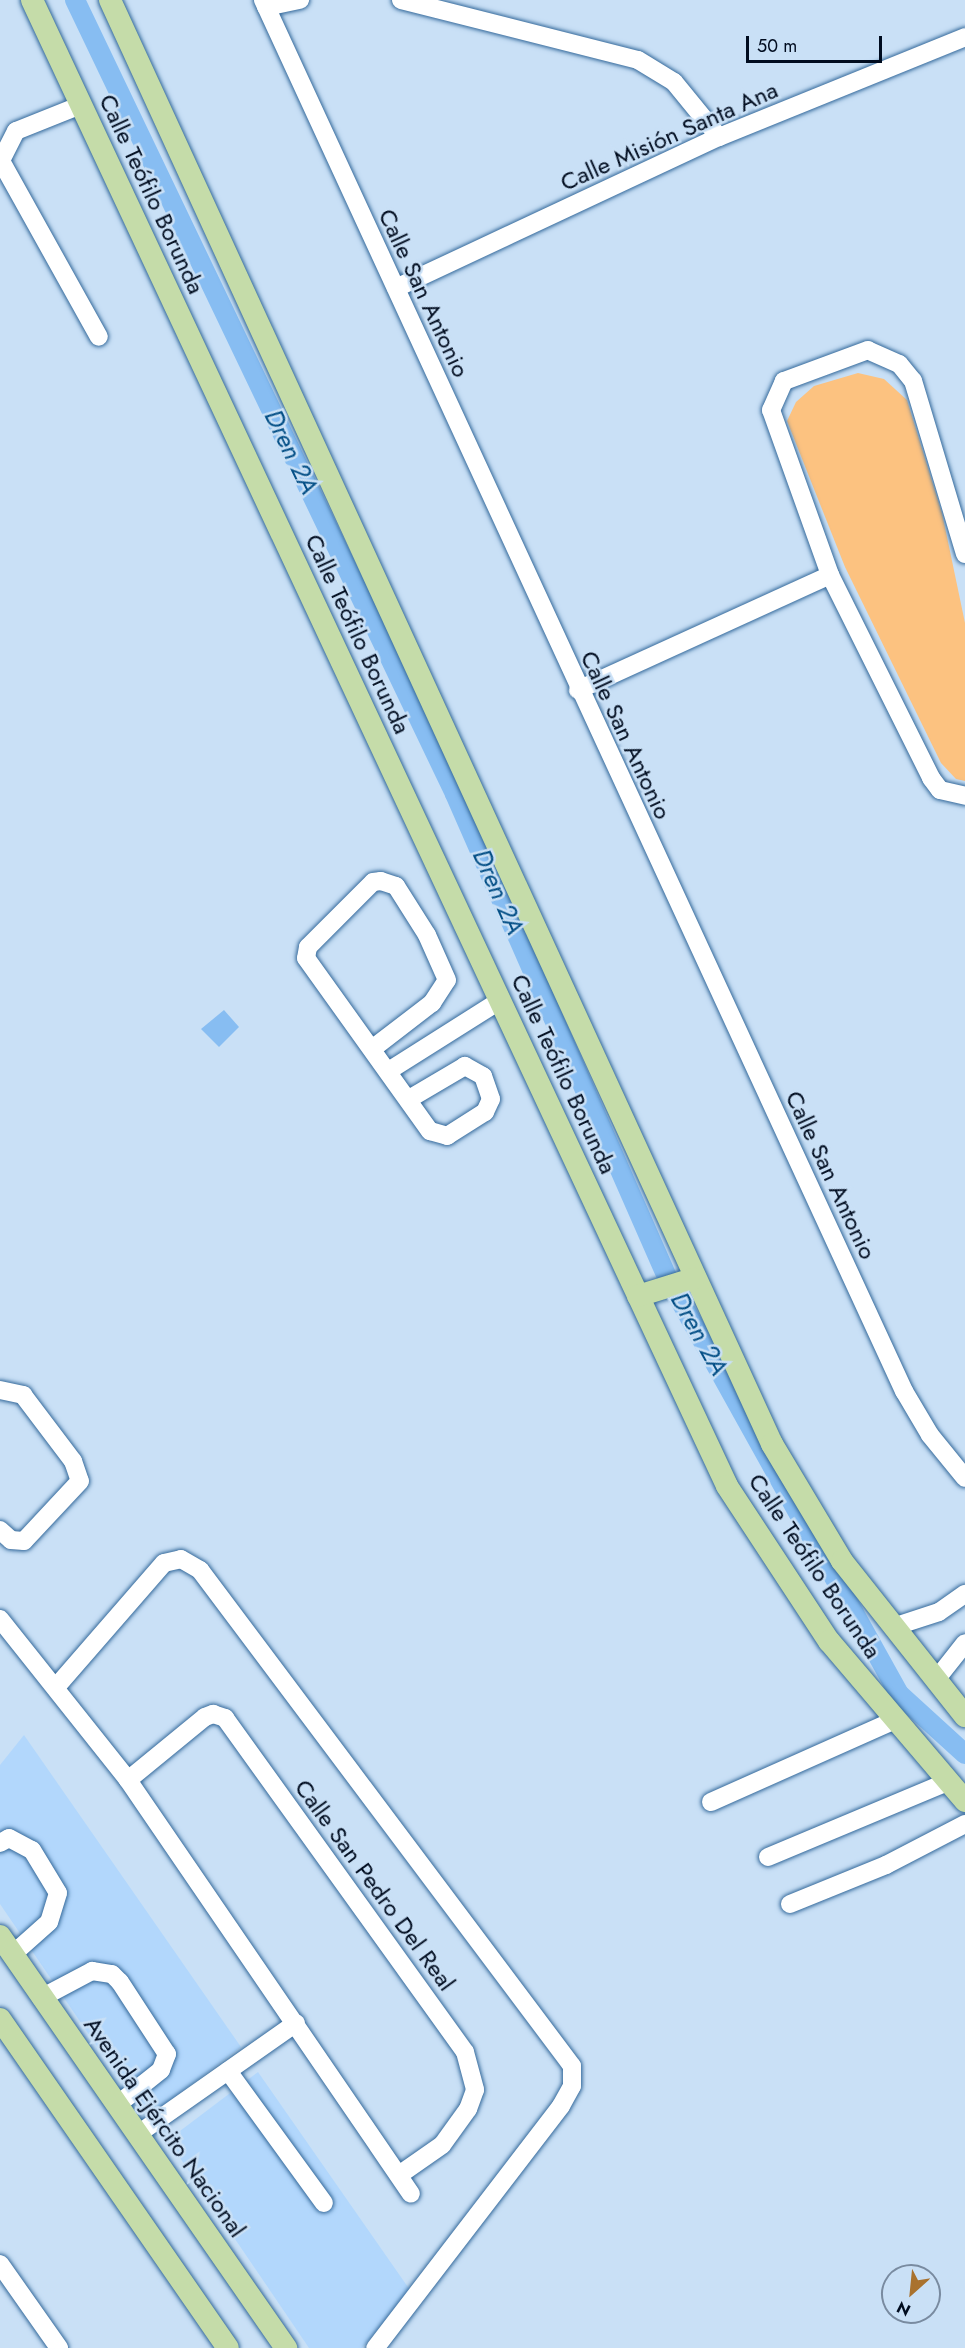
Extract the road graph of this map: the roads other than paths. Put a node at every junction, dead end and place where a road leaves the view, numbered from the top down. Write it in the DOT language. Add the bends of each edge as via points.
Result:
graph roads {
  1 [pos="32,0"];
  2 [pos="110,0"];
  3 [pos="300,0"];
  4 [pos="401,0"];
  5 [pos="265,3"];
  6 [pos="965,38"];
  7 [pos="81,105"];
  8 [pos="719,136"];
  9 [pos="396,288"];
  10 [pos="99,337"];
  11 [pos="965,554"];
  12 [pos="830,575"];
  13 [pos="578,690"];
  14 [pos="965,796"];
  15 [pos="499,1001"];
  16 [pos="372,1049"];
  17 [pos="390,1070"];
  18 [pos="409,1099"];
  19 [pos="687,1280"];
  20 [pos="644,1294"];
  21 [pos="0,1390"];
  22 [pos="965,1478"];
  23 [pos="0,1530"];
  24 [pos="965,1594"];
  25 [pos="0,1619"];
  26 [pos="893,1627"];
  27 [pos="965,1643"];
  28 [pos="935,1681"];
  29 [pos="57,1686"];
  30 [pos="965,1716"];
  31 [pos="893,1721"];
  32 [pos="128,1780"];
  33 [pos="947,1782"];
  34 [pos="965,1801"];
  35 [pos="711,1802"];
  36 [pos="965,1824"];
  37 [pos="0,1843"];
  38 [pos="768,1857"];
  39 [pos="790,1904"];
  40 [pos="0,1936"];
  41 [pos="12,1955"];
  42 [pos="41,1998"];
  43 [pos="0,2019"];
  44 [pos="296,2023"];
  45 [pos="228,2071"];
  46 [pos="117,2105"];
  47 [pos="138,2134"];
  48 [pos="399,2175"];
  49 [pos="411,2194"];
  50 [pos="324,2203"];
  51 [pos="0,2264"];
  52 [pos="59,2348"];
  53 [pos="228,2348"];
  54 [pos="286,2348"];
  55 [pos="375,2348"];
  1 -- 7 [label="main road, Calle Teófilo Borunda"];
  2 -- 19 [label="main road, Calle Teófilo Borunda"];
  3 -- 5 [label="street"];
  4 -- 8 [label="street" via="638,60 674,82"];
  5 -- 9 [label="street, Calle San Antonio"];
  6 -- 8 [label="street, Calle Misión Santa Ana"];
  7 -- 10 [label="street" via="16,131 1,161"];
  7 -- 15 [label="main road, Calle Teófilo Borunda"];
  8 -- 9 [label="street, Calle Misión Santa Ana"];
  9 -- 13 [label="street, Calle San Antonio"];
  11 -- 12 [label="street" via="913,381 899,364 868,350 784,381 771,410"];
  12 -- 13 [label="street"];
  12 -- 14 [label="street" via="931,778 940,790"];
  13 -- 22 [label="street, Calle San Antonio" via="904,1391 930,1435"];
  15 -- 17 [label="street"];
  15 -- 20 [label="main road, Calle Teófilo Borunda"];
  16 -- 16 [label="street" via="320,981 306,952 373,882 381,881 396,886 427,935 447,980 432,1003"];
  16 -- 17 [label="street"];
  17 -- 18 [label="street"];
  18 -- 18 [label="street" via="465,1066 483,1076 491,1099 485,1112 439,1137"];
  19 -- 20 [label="main road"];
  19 -- 26 [label="main road, Calle Teófilo Borunda" via="795,1486 842,1561"];
  20 -- 31 [label="main road, Calle Teófilo Borunda" via="746,1519 829,1641"];
  21 -- 23 [label="street" via="23,1395 73,1461 80,1480 24,1541 6,1538"];
  24 -- 26 [label="street" via="939,1612"];
  25 -- 29 [label="street"];
  26 -- 28 [label="main road, Calle Teófilo Borunda"];
  27 -- 28 [label="street"];
  28 -- 30 [label="main road, Calle Teófilo Borunda"];
  29 -- 32 [label="street"];
  29 -- 55 [label="street" via="164,1563 181,1559 200,1570 572,2066 572,2086 561,2106"];
  31 -- 33 [label="main road, Calle Teófilo Borunda"];
  31 -- 35 [label="street"];
  32 -- 44 [label="street"];
  32 -- 48 [label="street, Calle San Pedro Del Real" via="205,1717 213,1714 225,1718 465,2052 475,2090 468,2109 442,2145"];
  33 -- 34 [label="main road, Calle Teófilo Borunda"];
  33 -- 38 [label="street"];
  36 -- 39 [label="street" via="886,1865"];
  37 -- 41 [label="street" via="9,1838 32,1850 58,1893 49,1922"];
  40 -- 41 [label="main road, Avenida Ejército Nacional"];
  41 -- 42 [label="main road, Avenida Ejército Nacional"];
  42 -- 46 [label="main road, Avenida Ejército Nacional"];
  42 -- 46 [label="street" via="92,1971 112,1974 120,1982 167,2054 161,2070"];
  43 -- 53 [label="main road"];
  44 -- 45 [label="street"];
  44 -- 48 [label="street"];
  45 -- 47 [label="street"];
  45 -- 50 [label="street"];
  46 -- 47 [label="main road, Avenida Ejército Nacional"];
  47 -- 54 [label="main road, Avenida Ejército Nacional"];
  48 -- 49 [label="street"];
  51 -- 52 [label="street"];
}
